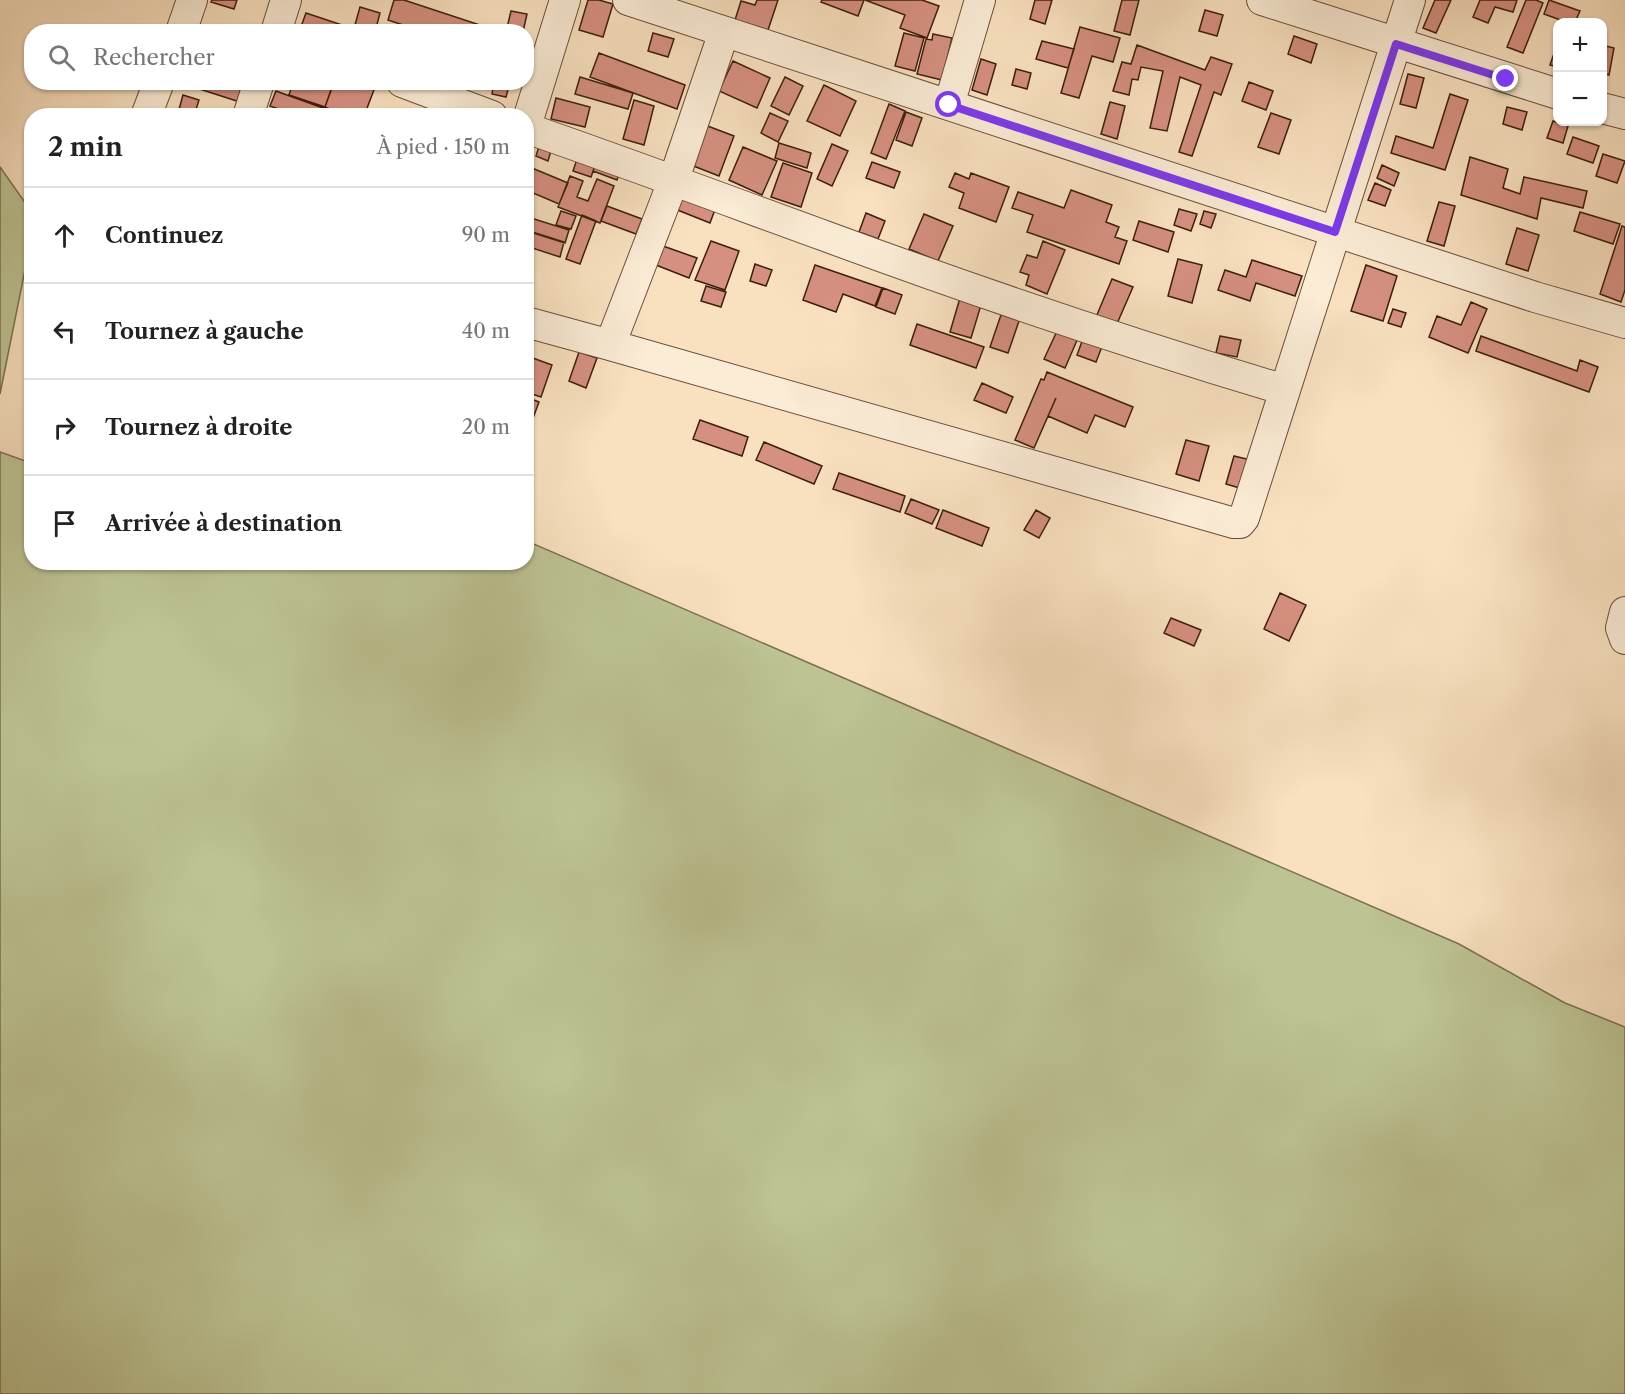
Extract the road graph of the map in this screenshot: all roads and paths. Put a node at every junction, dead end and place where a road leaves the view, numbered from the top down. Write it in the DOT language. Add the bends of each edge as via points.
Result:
graph roads {
  1 [pos="192,0"];
  2 [pos="286,0"];
  3 [pos="565,0"];
  4 [pos="628,0"];
  5 [pos="980,0"];
  6 [pos="1262,0"];
  7 [pos="1410,0"];
  8 [pos="184,24"];
  9 [pos="278,24"];
  10 [pos="724,32"];
  11 [pos="1396,44"];
  12 [pos="156,90"];
  13 [pos="256,90"];
  14 [pos="423,90"];
  15 [pos="1553,93"];
  16 [pos="949,105"];
  17 [pos="149,108"];
  18 [pos="251,108"];
  19 [pos="471,108"];
  20 [pos="532,108"];
  21 [pos="1607,109"];
  22 [pos="1625,114"];
  23 [pos="534,130"];
  24 [pos="674,179"];
  25 [pos="1335,232"];
  26 [pos="1625,323"];
  27 [pos="534,324"];
  28 [pos="610,345"];
  29 [pos="1286,390"];
  30 [pos="1625,612"];
  31 [pos="1625,639"];
  1 -- 8 [label="street"];
  2 -- 9 [label="street"];
  3 -- 20 [label="street"];
  4 -- 10 [label="street"];
  5 -- 16 [label="street"];
  6 -- 11 [label="street"];
  7 -- 11 [label="street"];
  10 -- 16 [label="street"];
  10 -- 24 [label="street"];
  11 -- 15 [label="street"];
  11 -- 25 [label="street"];
  12 -- 17 [label="street"];
  13 -- 18 [label="street"];
  14 -- 19 [label="street"];
  16 -- 25 [label="street"];
  21 -- 22 [label="street"];
  23 -- 24 [label="street"];
  24 -- 28 [label="street"];
  24 -- 29 [label="street" via="1032,308"];
  25 -- 26 [label="street"];
  25 -- 29 [label="street"];
  27 -- 28 [label="street"];
  28 -- 29 [label="street" via="1234,523 1244,518"];
  30 -- 31 [label="street" via="1621,628"];
}
